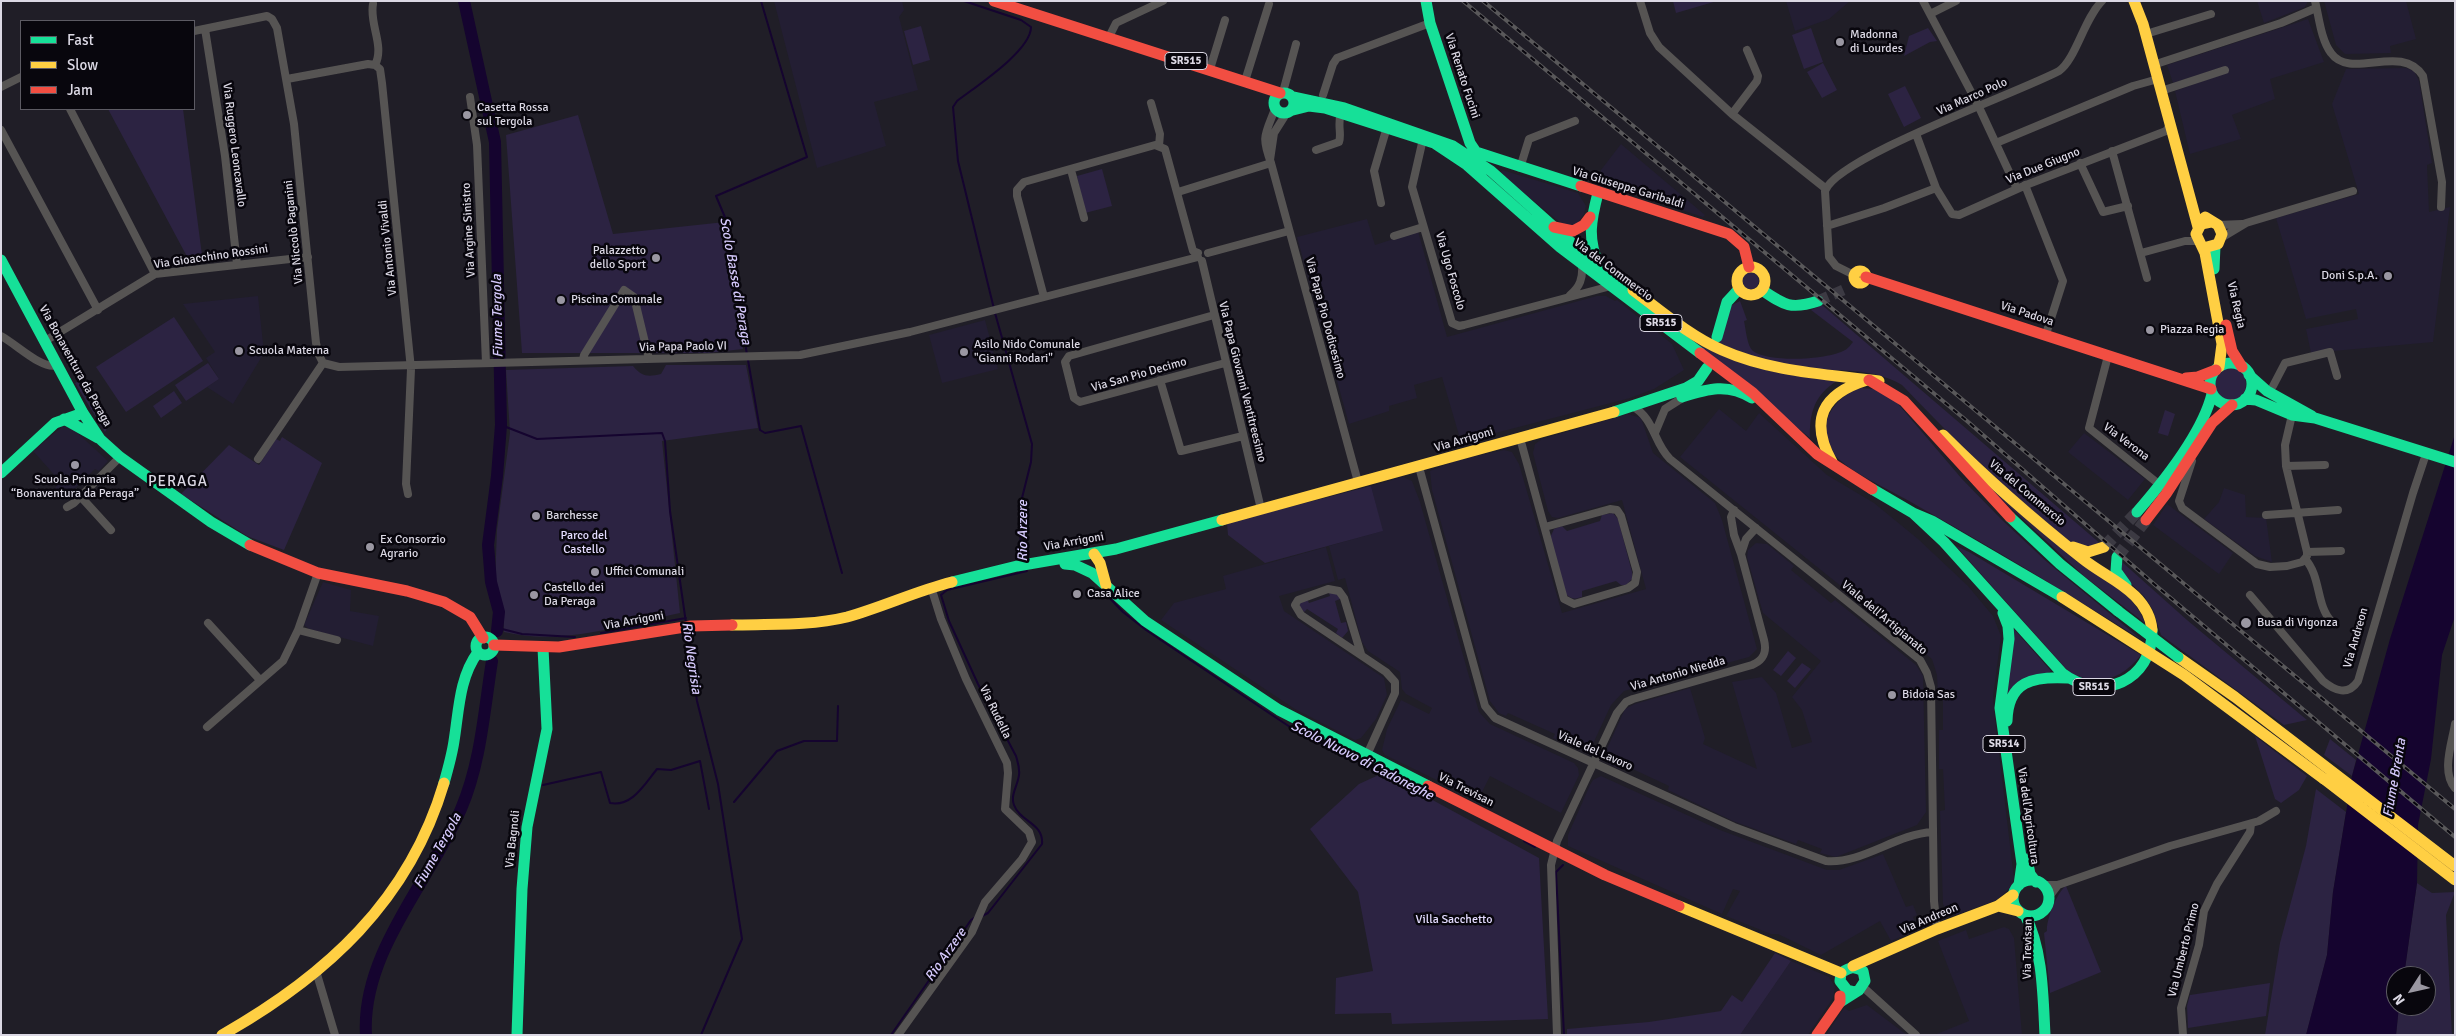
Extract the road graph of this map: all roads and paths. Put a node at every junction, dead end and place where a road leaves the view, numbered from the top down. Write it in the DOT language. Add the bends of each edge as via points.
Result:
graph roads {
  1 [pos="994,1"];
  2 [pos="1163,1"];
  3 [pos="1426,1"];
  4 [pos="1640,1"];
  5 [pos="1923,1"];
  6 [pos="1956,1"];
  7 [pos="2102,1"];
  8 [pos="2134,1"];
  9 [pos="2140,1"];
  10 [pos="373,4"];
  11 [pos="1269,4"];
  12 [pos="2316,5"];
  13 [pos="1930,14"];
  14 [pos="2211,14"];
  15 [pos="1225,20"];
  16 [pos="1430,23"];
  17 [pos="205,29"];
  18 [pos="2144,29"];
  19 [pos="195,31"];
  20 [pos="1109,37"];
  21 [pos="1296,44"];
  22 [pos="1747,50"];
  23 [pos="2154,64"];
  24 [pos="375,65"];
  25 [pos="1210,69"];
  26 [pos="2225,70"];
  27 [pos="20,78"];
  28 [pos="287,79"];
  29 [pos="1245,81"];
  30 [pos="2159,85"];
  31 [pos="1,87"];
  32 [pos="1261,89"];
  33 [pos="1286,94"];
  34 [pos="470,97"];
  35 [pos="1321,98"];
  36 [pos="1151,104"];
  37 [pos="1978,105"];
  38 [pos="1274,107"];
  39 [pos="71,110"];
  40 [pos="1289,112"];
  41 [pos="1341,113"];
  42 [pos="1732,114"];
  43 [pos="1575,122"];
  44 [pos="2170,126"];
  45 [pos="1387,127"];
  46 [pos="1,130"];
  47 [pos="1916,134"];
  48 [pos="1424,139"];
  49 [pos="1996,143"];
  50 [pos="1159,146"];
  51 [pos="1450,148"];
  52 [pos="1316,150"];
  53 [pos="2112,151"];
  54 [pos="1480,155"];
  55 [pos="1271,162"];
  56 [pos="2080,163"];
  57 [pos="1520,168"];
  58 [pos="1071,170"];
  59 [pos="2021,187"];
  60 [pos="1825,188"];
  61 [pos="1936,188"];
  62 [pos="2353,191"];
  63 [pos="1178,192"];
  64 [pos="1598,193"];
  65 [pos="1381,203"];
  66 [pos="2192,204"];
  67 [pos="2128,206"];
  68 [pos="2441,207"];
  69 [pos="1084,218"];
  70 [pos="1590,218"];
  71 [pos="2215,223"];
  72 [pos="2246,223"];
  73 [pos="1827,226"];
  74 [pos="1423,227"];
  75 [pos="1554,227"];
  76 [pos="2198,227"];
  77 [pos="1289,232"];
  78 [pos="1394,236"];
  79 [pos="2218,242"];
  80 [pos="2199,243"];
  81 [pos="2141,253"];
  82 [pos="308,257"];
  83 [pos="1199,257"];
  84 [pos="1,260"];
  85 [pos="237,264"];
  86 [pos="1582,265"];
  87 [pos="1599,265"];
  88 [pos="1749,267"];
  89 [pos="155,274"];
  90 [pos="2148,278"];
  91 [pos="1856,281"];
  92 [pos="1611,286"];
  93 [pos="1739,289"];
  94 [pos="1762,290"];
  95 [pos="1568,296"];
  96 [pos="1044,297"];
  97 [pos="1818,301"];
  98 [pos="98,310"];
  99 [pos="1214,315"];
  100 [pos="2046,334"];
  101 [pos="1,336"];
  102 [pos="1717,337"];
  103 [pos="45,341"];
  104 [pos="2108,356"];
  105 [pos="649,359"];
  106 [pos="583,360"];
  107 [pos="324,363"];
  108 [pos="489,363"];
  109 [pos="1225,363"];
  110 [pos="57,365"];
  111 [pos="411,365"];
  112 [pos="1707,368"];
  113 [pos="2217,369"];
  114 [pos="2245,371"];
  115 [pos="2337,376"];
  116 [pos="2180,379"];
  117 [pos="1160,380"];
  118 [pos="1869,380"];
  119 [pos="2273,386"];
  120 [pos="2212,392"];
  121 [pos="1684,397"];
  122 [pos="2245,399"];
  123 [pos="1648,402"];
  124 [pos="2232,405"];
  125 [pos="1632,406"];
  126 [pos="83,413"];
  127 [pos="1777,415"];
  128 [pos="2292,415"];
  129 [pos="2315,418"];
  130 [pos="64,419"];
  131 [pos="1655,433"];
  132 [pos="1243,436"];
  133 [pos="1520,438"];
  134 [pos="100,439"];
  135 [pos="2192,456"];
  136 [pos="2429,456"];
  137 [pos="120,457"];
  138 [pos="258,459"];
  139 [pos="2455,462"];
  140 [pos="2325,465"];
  141 [pos="1835,466"];
  142 [pos="2286,466"];
  143 [pos="1419,467"];
  144 [pos="1,473"];
  145 [pos="1358,482"];
  146 [pos="2160,485"];
  147 [pos="408,494"];
  148 [pos="81,497"];
  149 [pos="66,507"];
  150 [pos="1261,509"];
  151 [pos="1734,510"];
  152 [pos="2338,510"];
  153 [pos="2137,512"];
  154 [pos="2296,512"];
  155 [pos="1913,513"];
  156 [pos="2266,515"];
  157 [pos="2146,520"];
  158 [pos="1545,527"];
  159 [pos="1756,528"];
  160 [pos="111,530"];
  161 [pos="2065,543"];
  162 [pos="2104,547"];
  163 [pos="1113,550"];
  164 [pos="2341,551"];
  165 [pos="1094,554"];
  166 [pos="1741,554"];
  167 [pos="2306,555"];
  168 [pos="2117,557"];
  169 [pos="1040,562"];
  170 [pos="1098,572"];
  171 [pos="318,573"];
  172 [pos="931,587"];
  173 [pos="2250,595"];
  174 [pos="2138,598"];
  175 [pos="1999,604"];
  176 [pos="2331,621"];
  177 [pos="208,623"];
  178 [pos="298,630"];
  179 [pos="483,638"];
  180 [pos="337,640"];
  181 [pos="494,645"];
  182 [pos="543,648"];
  183 [pos="478,652"];
  184 [pos="1361,654"];
  185 [pos="2068,678"];
  186 [pos="260,680"];
  187 [pos="2455,724"];
  188 [pos="207,727"];
  189 [pos="1366,756"];
  190 [pos="1594,763"];
  191 [pos="2455,788"];
  192 [pos="2276,811"];
  193 [pos="2251,824"];
  194 [pos="1933,832"];
  195 [pos="1554,850"];
  196 [pos="2455,866"];
  197 [pos="2454,880"];
  198 [pos="2039,883"];
  199 [pos="2058,885"];
  200 [pos="2016,890"];
  201 [pos="2048,898"];
  202 [pos="1998,906"];
  203 [pos="2042,912"];
  204 [pos="2022,913"];
  205 [pos="1937,929"];
  206 [pos="1872,960"];
  207 [pos="1853,966"];
  208 [pos="316,971"];
  209 [pos="1864,974"];
  210 [pos="1841,979"];
  211 [pos="2041,986"];
  212 [pos="1859,989"];
  213 [pos="1840,1002"];
  214 [pos="222,1035"];
  215 [pos="336,1035"];
  216 [pos="517,1035"];
  217 [pos="898,1035"];
  218 [pos="1557,1035"];
  219 [pos="1817,1035"];
  220 [pos="1916,1035"];
  221 [pos="2044,1035"];
  222 [pos="2183,1035"];
  1 -- 20 [label="main road, SR515"];
  2 -- 20 [label="street" via="1116,23"];
  3 -- 16 [label="main road, Via Renato Fucini"];
  4 -- 42 [label="street" via="1650,34 1659,47"];
  5 -- 13 [label="street"];
  6 -- 13 [label="street"];
  7 -- 37 [label="street, Via Marco Polo" via="2062,68"];
  8 -- 18 [label="main road"];
  9 -- 18 [label="main road"];
  10 -- 24 [label="street, Via Antonio Vivaldi" via="379,52"];
  11 -- 29 [label="street"];
  12 -- 23 [label="street" via="2272,26"];
  12 -- 68 [label="street" via="2328,49 2336,59 2348,63 2408,62 2423,76 2442,182"];
  13 -- 37 [label="street"];
  14 -- 18 [label="street"];
  15 -- 25 [label="street"];
  16 -- 35 [label="street" via="1337,58"];
  16 -- 54 [label="main road, Via Renato Fucini" via="1470,143"];
  17 -- 19 [label="street"];
  17 -- 28 [label="street, Via Niccolò Paganini" via="267,16 272,19 277,28"];
  17 -- 85 [label="street, Via Ruggero Leoncavallo" via="225,156"];
  18 -- 23 [label="main road"];
  20 -- 25 [label="main road, SR515"];
  21 -- 33 [label="street"];
  22 -- 42 [label="street" via="1757,81"];
  23 -- 30 [label="main road"];
  24 -- 28 [label="street"];
  24 -- 111 [label="street, Via Antonio Vivaldi" via="380,69 382,83"];
  25 -- 29 [label="main road, SR515"];
  26 -- 30 [label="street"];
  27 -- 31 [label="street"];
  28 -- 82 [label="street, Via Niccolò Paganini"];
  29 -- 32 [label="main road, SR515"];
  30 -- 44 [label="main road"];
  30 -- 49 [label="street" via="2133,86"];
  32 -- 33 [label="main road, SR515"];
  32 -- 38 [label="main road, SR515"];
  33 -- 35 [label="main road, SR515"];
  33 -- 38 [label="main road" via="1276,96"];
  33 -- 40 [label="main road" via="1294,106"];
  34 -- 108 [label="street, Via Argine Sinistro" via="477,145"];
  35 -- 51 [label="main road, SR515" via="1398,125"];
  36 -- 50 [label="street" via="1160,134"];
  37 -- 47 [label="street, Via Marco Polo"];
  37 -- 49 [label="street"];
  38 -- 40 [label="main road, SR515" via="1282,114"];
  38 -- 55 [label="street, Via Papa Pio Dodicesimo" via="1264,143"];
  39 -- 89 [label="street"];
  40 -- 41 [label="main road, SR515" via="1314,106"];
  40 -- 55 [label="street, Via Papa Pio Dodicesimo" via="1274,133"];
  41 -- 45 [label="main road, SR515"];
  41 -- 52 [label="street" via="1338,142"];
  42 -- 60 [label="street"];
  43 -- 57 [label="street" via="1529,139"];
  44 -- 53 [label="street, Via Due Giugno" via="2166,131"];
  44 -- 66 [label="main road"];
  45 -- 48 [label="main road, SR515"];
  45 -- 65 [label="street" via="1374,171"];
  46 -- 98 [label="street"];
  47 -- 60 [label="street, Via Marco Polo" via="1849,169"];
  47 -- 61 [label="street, Via Due Giugno"];
  48 -- 51 [label="main road, SR515"];
  48 -- 74 [label="street, Via Ugo Foscolo" via="1412,182"];
  49 -- 59 [label="street"];
  50 -- 58 [label="street"];
  50 -- 63 [label="street" via="1165,150"];
  51 -- 75 [label="main road, Via del Commercio / SR515" via="1491,171"];
  51 -- 86 [label="main road, Via del Commercio / SR515"];
  53 -- 56 [label="street, Via Due Giugno"];
  53 -- 67 [label="street"];
  54 -- 57 [label="main road, Via Giuseppe Garibaldi"];
  55 -- 63 [label="street"];
  55 -- 77 [label="street, Via Papa Pio Dodicesimo"];
  56 -- 59 [label="street, Via Due Giugno"];
  56 -- 67 [label="street" via="2103,212"];
  57 -- 64 [label="main road, Via Giuseppe Garibaldi"];
  58 -- 69 [label="street"];
  58 -- 96 [label="street" via="1024,182 1017,190"];
  59 -- 61 [label="street, Via Due Giugno" via="1955,216"];
  59 -- 100 [label="street" via="2063,281"];
  60 -- 73 [label="street"];
  61 -- 73 [label="street"];
  62 -- 72 [label="street"];
  63 -- 83 [label="street, Via Papa Giovanni Ventitreesimo" via="1193,252"];
  64 -- 70 [label="main road"];
  64 -- 88 [label="main road, Via Giuseppe Garibaldi" via="1729,234 1744,247"];
  66 -- 71 [label="main road"];
  66 -- 76 [label="main road"];
  67 -- 81 [label="street"];
  70 -- 75 [label="main road" via="1573,231"];
  70 -- 87 [label="main road" via="1589,238"];
  71 -- 72 [label="street"];
  71 -- 76 [label="main road" via="2204,222"];
  71 -- 79 [label="main road" via="2221,231"];
  72 -- 79 [label="street"];
  73 -- 91 [label="street" via="1831,263"];
  74 -- 78 [label="street"];
  74 -- 95 [label="street, Via Ugo Foscolo" via="1449,318 1455,325"];
  75 -- 87 [label="main road, Via del Commercio / SR515"];
  76 -- 80 [label="main road"];
  77 -- 83 [label="street" via="1208,254 1208,258"];
  77 -- 145 [label="street, Via Papa Pio Dodicesimo"];
  79 -- 80 [label="main road" via="2207,247"];
  79 -- 114 [label="main road, Via Regia" via="2213,263 2220,300 2232,351"];
  80 -- 81 [label="street" via="2185,241"];
  80 -- 113 [label="main road, Via Regia" via="2205,253 2222,344"];
  81 -- 90 [label="street"];
  82 -- 85 [label="street, Via Gioacchino Rossini"];
  82 -- 107 [label="street, Via Niccolò Paganini" via="317,350"];
  83 -- 96 [label="street, Via Papa Paolo VI"];
  83 -- 99 [label="street, Via Papa Giovanni Ventitreesimo"];
  84 -- 103 [label="main road, Via Bonaventura da Peraga"];
  85 -- 89 [label="street, Via Gioacchino Rossini"];
  86 -- 92 [label="main road, Via del Commercio / SR515"];
  86 -- 95 [label="street" via="1581,282 1577,290"];
  87 -- 118 [label="main road, Via del Commercio / SR515" via="1683,327 1745,360 1796,372"];
  88 -- 93 [label="main road" via="1738,275"];
  88 -- 94 [label="main road, Via Giuseppe Garibaldi" via="1762,273 1765,281"];
  89 -- 98 [label="street, Via Gioacchino Rossini"];
  91 -- 100 [label="main road, Via Padova"];
  92 -- 95 [label="street"];
  92 -- 127 [label="main road, Via del Commercio / SR515" via="1718,365"];
  93 -- 94 [label="main road" via="1751,295"];
  93 -- 102 [label="main road" via="1727,302"];
  94 -- 97 [label="main road" via="1792,308"];
  96 -- 105 [label="street, Via Papa Paolo VI" via="800,356"];
  98 -- 103 [label="street, Via Gioacchino Rossini"];
  99 -- 109 [label="street, Via Papa Giovanni Ventitreesimo"];
  99 -- 117 [label="street, Via San Pio Decimo" via="1065,360 1074,398 1078,402"];
  100 -- 104 [label="main road, Via Padova"];
  101 -- 110 [label="street" via="43,364"];
  103 -- 110 [label="main road, Via Bonaventura da Peraga"];
  104 -- 116 [label="main road, Via Padova"];
  104 -- 146 [label="street, Via Verona" via="2089,428"];
  105 -- 106 [label="street, Via Papa Paolo VI"];
  105 -- 106 [label="street" via="634,297 624,290"];
  106 -- 108 [label="street, Via Papa Paolo VI"];
  107 -- 111 [label="street, Via Papa Paolo VI" via="333,367"];
  107 -- 138 [label="street"];
  108 -- 111 [label="street, Via Papa Paolo VI"];
  109 -- 117 [label="street, Via San Pio Decimo"];
  109 -- 132 [label="street, Via Papa Giovanni Ventitreesimo"];
  110 -- 126 [label="main road, Via Bonaventura da Peraga"];
  111 -- 147 [label="street, Via Antonio Vivaldi"];
  112 -- 123 [label="main road, Via Arrigoni" via="1693,386"];
  113 -- 114 [label="main road, Via Padova" via="2231,364"];
  113 -- 116 [label="main road, Via Padova" via="2198,377"];
  113 -- 120 [label="main road" via="2211,379"];
  114 -- 122 [label="main road" via="2251,388"];
  114 -- 129 [label="main road" via="2267,391"];
  115 -- 119 [label="street" via="2330,352 2285,364"];
  116 -- 120 [label="main road, Via Padova"];
  117 -- 132 [label="street" via="1181,451"];
  118 -- 141 [label="main road, Via del Commercio" via="1840,391 1823,411 1820,438"];
  118 -- 161 [label="main road, Via del Commercio / SR515" via="1895,387 1991,482"];
  118 -- 196 [label="main road, Via del Commercio, bridge" via="1904,401 1998,506 2084,583"];
  120 -- 124 [label="main road, Via Padova" via="2221,402"];
  120 -- 146 [label="main road" via="2207,414"];
  121 -- 123 [label="main road, Via Arrigoni"];
  121 -- 127 [label="main road, Via Arrigoni" via="1726,386 1743,392"];
  121 -- 131 [label="street" via="1665,409"];
  122 -- 124 [label="main road"];
  122 -- 128 [label="main road" via="2256,400"];
  123 -- 125 [label="main road, Via Arrigoni"];
  124 -- 135 [label="main road" via="2212,423"];
  125 -- 131 [label="street, Viale dell'Artigianato" via="1647,416"];
  125 -- 133 [label="main road, Via Arrigoni"];
  126 -- 130 [label="main road"];
  126 -- 134 [label="main road, Via Bonaventura da Peraga"];
  127 -- 141 [label="main road, Via del Commercio / SR515" via="1817,454"];
  128 -- 129 [label="main road"];
  128 -- 142 [label="street" via="2285,445"];
  129 -- 136 [label="main road"];
  130 -- 134 [label="main road"];
  130 -- 144 [label="main road" via="44,432"];
  131 -- 151 [label="street, Viale dell'Artigianato" via="1670,459"];
  132 -- 150 [label="street, Via Papa Giovanni Ventitreesimo"];
  133 -- 143 [label="main road, Via Arrigoni"];
  133 -- 158 [label="street"];
  134 -- 137 [label="main road, Via Bonaventura da Peraga"];
  135 -- 157 [label="main road"];
  135 -- 167 [label="street" via="2179,501 2182,508 2257,564 2281,567 2302,562"];
  136 -- 139 [label="main road"];
  136 -- 173 [label="street, Via Andreon" via="2413,493 2354,687 2339,691 2324,681"];
  137 -- 148 [label="street"];
  137 -- 171 [label="main road, Via Bonaventura da Peraga" via="235,538"];
  140 -- 142 [label="street"];
  141 -- 155 [label="main road, Via del Commercio / SR515"];
  142 -- 154 [label="street"];
  143 -- 145 [label="main road, Via Arrigoni"];
  143 -- 190 [label="street, Viale del Lavoro" via="1489,712 1495,718"];
  145 -- 150 [label="main road, Via Arrigoni"];
  146 -- 153 [label="main road"];
  148 -- 149 [label="street"];
  148 -- 160 [label="street"];
  150 -- 163 [label="main road, Via Arrigoni"];
  151 -- 159 [label="street, Viale dell'Artigianato"];
  151 -- 166 [label="street, Via Antonio Niedda" via="1732,522"];
  152 -- 154 [label="street"];
  154 -- 156 [label="street"];
  154 -- 167 [label="street"];
  155 -- 175 [label="main road, Via del Commercio / SR515" via="1944,542"];
  155 -- 197 [label="main road, Via del Commercio, bridge" via="2062,597 2176,669"];
  158 -- 158 [label="street" via="1562,596 1567,602 1574,604 1635,583 1637,572 1617,510"];
  159 -- 166 [label="street" via="1746,539"];
  159 -- 194 [label="street, Viale dell'Artigianato" via="1920,660 1927,672"];
  161 -- 162 [label="main road, SR515" via="2088,552"];
  161 -- 174 [label="main road, Via del Commercio / SR515"];
  163 -- 165 [label="main road, Via Arrigoni"];
  163 -- 170 [label="main road"];
  164 -- 167 [label="street"];
  165 -- 169 [label="main road, Via Arrigoni"];
  165 -- 170 [label="main road" via="1092,562"];
  166 -- 190 [label="street, Via Antonio Niedda" via="1765,644 1762,658 1752,665 1626,702 1617,713"];
  167 -- 176 [label="street"];
  168 -- 174 [label="main road, SR515" via="2116,571"];
  169 -- 170 [label="main road, Via Trevisan" via="1078,564"];
  169 -- 172 [label="main road, Via Arrigoni"];
  170 -- 189 [label="main road, Via Trevisan" via="1126,606 1154,628 1272,706"];
  171 -- 178 [label="street"];
  171 -- 179 [label="main road, Via Bonaventura da Peraga" via="444,602 470,617"];
  172 -- 182 [label="main road, Via Arrigoni" via="833,619 686,626"];
  172 -- 217 [label="street, Via Rudella" via="966,679 1007,763 1005,809 1029,832 1032,842 1022,859 985,902 972,932"];
  174 -- 185 [label="main road, Via del Commercio / SR515" via="2150,618 2154,638 2151,650 2139,668 2106,688 2084,686"];
  175 -- 185 [label="main road, Via del Commercio / SR515"];
  175 -- 200 [label="main road, Via dell'Agricoltura / SR514" via="2009,632 2000,708 2022,864"];
  177 -- 186 [label="street"];
  178 -- 180 [label="street"];
  178 -- 186 [label="street" via="283,661"];
  179 -- 181 [label="main road" via="491,640"];
  179 -- 183 [label="main road" via="477,644"];
  181 -- 182 [label="main road, Via Arrigoni"];
  181 -- 183 [label="main road" via="493,652 488,655"];
  182 -- 216 [label="main road, Via Bagnoli" via="547,735 527,827"];
  183 -- 208 [label="main road" via="465,674 453,751 443,786 414,857 373,917"];
  184 -- 184 [label="street" via="1301,615 1295,605 1298,600 1328,589 1339,591"];
  184 -- 189 [label="street" via="1386,672 1396,688"];
  185 -- 198 [label="main road, Via dell'Agricoltura / SR514" via="2028,680 2016,691 2007,713 2028,867"];
  186 -- 188 [label="street"];
  187 -- 191 [label="street" via="2448,772"];
  189 -- 195 [label="main road, Via Trevisan"];
  190 -- 194 [label="street, Viale del Lavoro" via="1734,826 1826,861 1842,862 1912,835"];
  190 -- 195 [label="street, Via Antonio Niedda"];
  192 -- 193 [label="street"];
  193 -- 199 [label="street" via="2170,846"];
  193 -- 222 [label="street, Via Umberto Primo" via="2250,832 2216,884 2204,911 2199,945 2181,1008"];
  194 -- 205 [label="street, Viale dell'Artigianato"];
  195 -- 210 [label="main road, Via Trevisan"];
  195 -- 218 [label="street, Via Antonio Niedda" via="1550,874"];
  198 -- 199 [label="street"];
  198 -- 200 [label="main road" via="2028,881"];
  198 -- 201 [label="main road, SR514"];
  199 -- 201 [label="street"];
  200 -- 202 [label="main road, Via Andreon"];
  200 -- 204 [label="main road, SR514" via="2014,903"];
  201 -- 203 [label="main road, SR514"];
  202 -- 204 [label="main road"];
  202 -- 205 [label="main road, Via Andreon"];
  203 -- 204 [label="main road" via="2034,916"];
  203 -- 211 [label="main road, Via Trevisan / SR514"];
  204 -- 211 [label="main road, Via Trevisan / SR514" via="2031,924 2034,935"];
  205 -- 206 [label="main road, Via Andreon"];
  206 -- 207 [label="main road, Via Andreon"];
  206 -- 209 [label="main road"];
  207 -- 209 [label="main road"];
  207 -- 210 [label="main road" via="1846,968"];
  208 -- 214 [label="main road" via="256,1015"];
  208 -- 215 [label="street"];
  209 -- 212 [label="main road" via="1865,981"];
  210 -- 212 [label="main road" via="1847,990"];
  210 -- 213 [label="main road"];
  211 -- 221 [label="main road, Via Trevisan / SR514"];
  212 -- 213 [label="main road"];
  212 -- 220 [label="street"];
  213 -- 219 [label="main road"];
}
